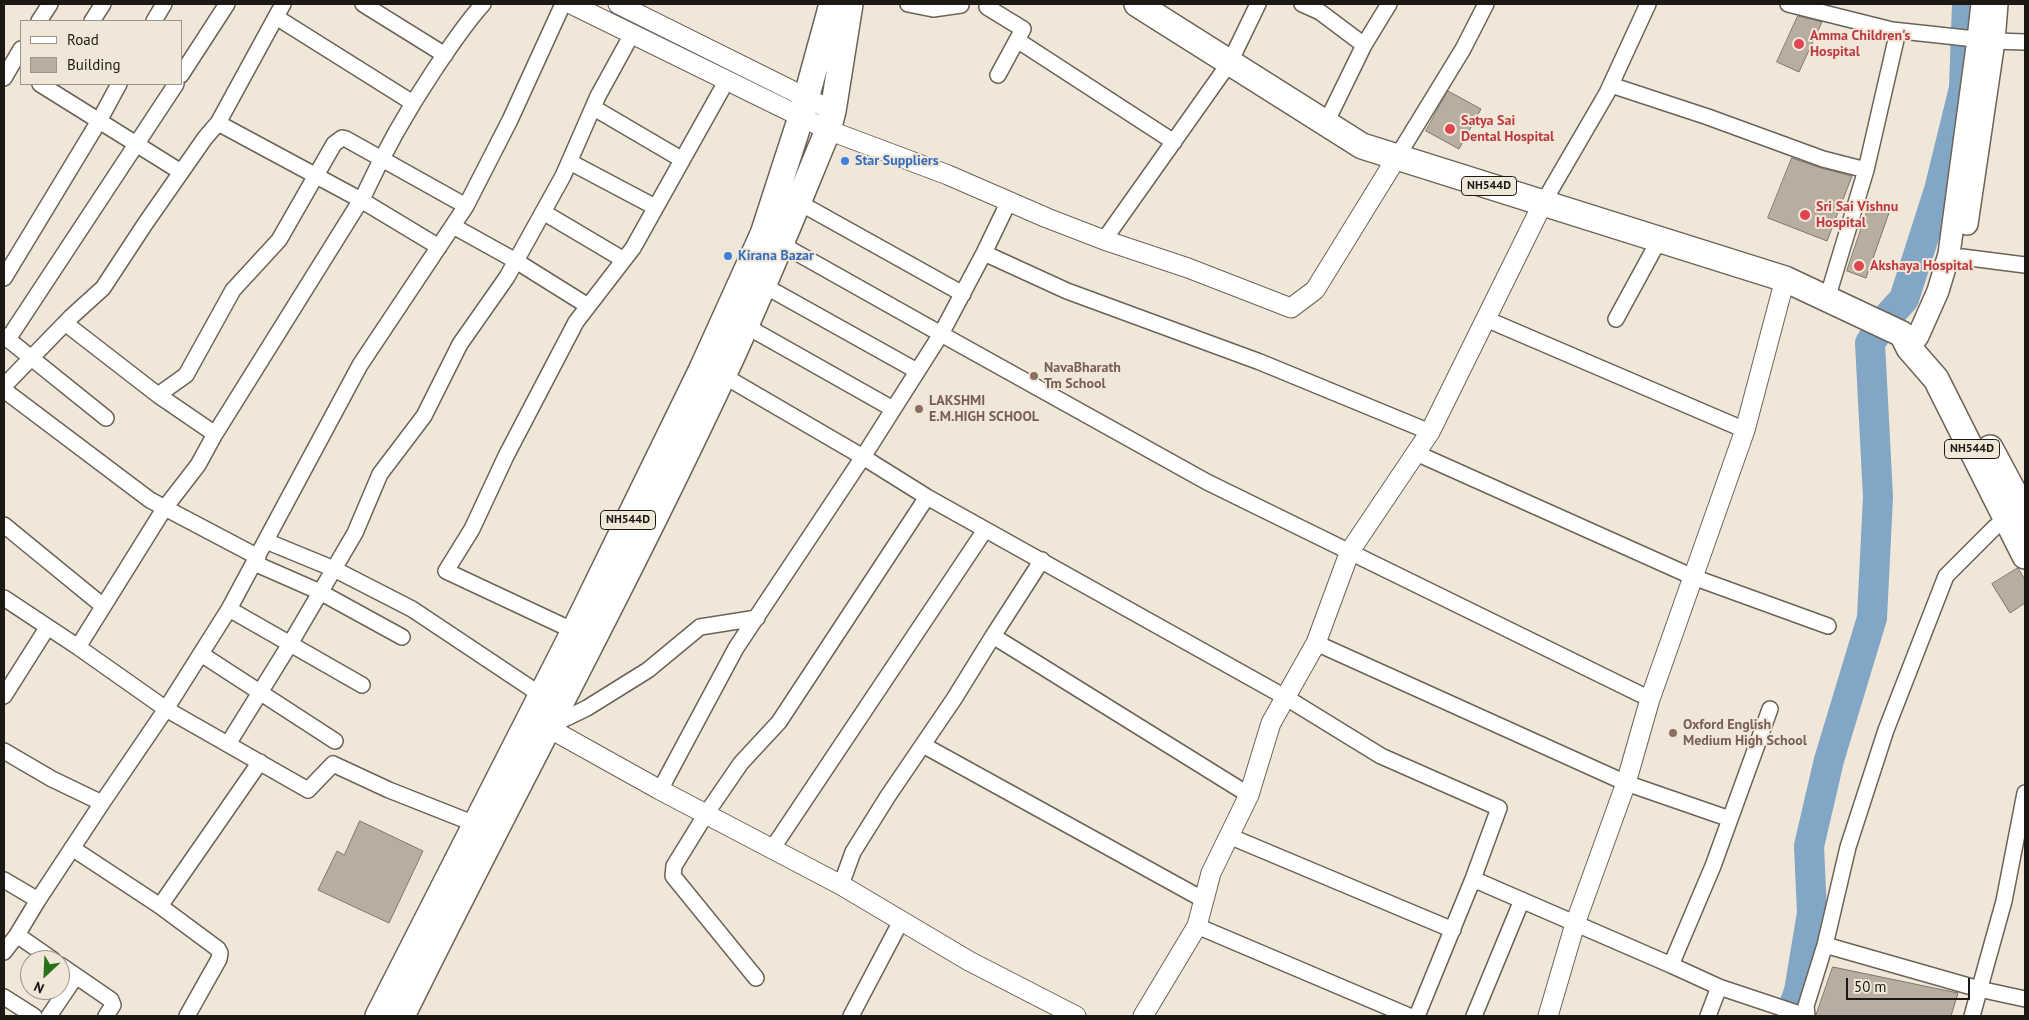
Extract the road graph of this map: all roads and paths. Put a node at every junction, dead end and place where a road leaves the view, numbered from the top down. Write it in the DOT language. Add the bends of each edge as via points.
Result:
graph roads {
  1 [pos="50,4"];
  2 [pos="103,4"];
  3 [pos="164,4"];
  4 [pos="227,4"];
  5 [pos="363,4"];
  6 [pos="483,4"];
  7 [pos="563,4"];
  8 [pos="572,4"];
  9 [pos="618,4"];
  10 [pos="832,4"];
  11 [pos="850,4"];
  12 [pos="908,4"];
  13 [pos="1258,4"];
  14 [pos="1302,4"];
  15 [pos="1390,4"];
  16 [pos="1486,4"];
  17 [pos="1648,4"];
  18 [pos="1788,4"];
  19 [pos="1982,4"];
  20 [pos="1997,4"];
  21 [pos="961,5"];
  22 [pos="1143,5"];
  23 [pos="987,7"];
  24 [pos="280,10"];
  25 [pos="40,20"];
  26 [pos="93,20"];
  27 [pos="155,20"];
  28 [pos="1898,31"];
  29 [pos="632,34"];
  30 [pos="1017,40"];
  31 [pos="1982,40"];
  32 [pos="2025,42"];
  33 [pos="1364,45"];
  34 [pos="20,51"];
  35 [pos="444,55"];
  36 [pos="1230,62"];
  37 [pos="10,69"];
  38 [pos="182,73"];
  39 [pos="998,75"];
  40 [pos="727,80"];
  41 [pos="118,85"];
  42 [pos="175,85"];
  43 [pos="1611,85"];
  44 [pos="48,86"];
  45 [pos="413,103"];
  46 [pos="803,107"];
  47 [pos="594,108"];
  48 [pos="99,120"];
  49 [pos="830,121"];
  50 [pos="218,123"];
  51 [pos="1326,123"];
  52 [pos="1174,142"];
  53 [pos="137,144"];
  54 [pos="1397,157"];
  55 [pos="381,158"];
  56 [pos="682,159"];
  57 [pos="570,162"];
  58 [pos="1866,170"];
  59 [pos="181,172"];
  60 [pos="315,175"];
  61 [pos="361,200"];
  62 [pos="1009,201"];
  63 [pos="798,202"];
  64 [pos="1543,203"];
  65 [pos="466,206"];
  66 [pos="655,207"];
  67 [pos="543,212"];
  68 [pos="453,226"];
  69 [pos="1104,240"];
  70 [pos="1659,240"];
  71 [pos="781,244"];
  72 [pos="439,247"];
  73 [pos="984,253"];
  74 [pos="1962,257"];
  75 [pos="624,260"];
  76 [pos="516,261"];
  77 [pos="2025,265"];
  78 [pos="4,278"];
  79 [pos="1784,279"];
  80 [pos="762,285"];
  81 [pos="962,294"];
  82 [pos="1826,299"];
  83 [pos="588,306"];
  84 [pos="1486,319"];
  85 [pos="1616,319"];
  86 [pos="65,323"];
  87 [pos="746,326"];
  88 [pos="941,334"];
  89 [pos="1909,337"];
  90 [pos="6,338"];
  91 [pos="32,358"];
  92 [pos="917,371"];
  93 [pos="724,376"];
  94 [pos="4,386"];
  95 [pos="4,390"];
  96 [pos="158,395"];
  97 [pos="893,409"];
  98 [pos="106,418"];
  99 [pos="1745,430"];
  100 [pos="1430,432"];
  101 [pos="215,434"];
  102 [pos="1416,453"];
  103 [pos="863,456"];
  104 [pos="927,497"];
  105 [pos="164,509"];
  106 [pos="2016,515"];
  107 [pos="4,525"];
  108 [pos="985,530"];
  109 [pos="266,541"];
  110 [pos="1350,551"];
  111 [pos="2025,556"];
  112 [pos="256,560"];
  113 [pos="1042,560"];
  114 [pos="334,569"];
  115 [pos="1693,577"];
  116 [pos="320,592"];
  117 [pos="4,598"];
  118 [pos="102,606"];
  119 [pos="229,609"];
  120 [pos="757,618"];
  121 [pos="1828,626"];
  122 [pos="48,628"];
  123 [pos="574,631"];
  124 [pos="994,636"];
  125 [pos="402,637"];
  126 [pos="1316,643"];
  127 [pos="290,644"];
  128 [pos="78,647"];
  129 [pos="200,654"];
  130 [pos="362,685"];
  131 [pos="260,694"];
  132 [pos="542,695"];
  133 [pos="4,696"];
  134 [pos="1285,697"];
  135 [pos="1650,699"];
  136 [pos="166,708"];
  137 [pos="1770,709"];
  138 [pos="539,723"];
  139 [pos="335,741"];
  140 [pos="228,744"];
  141 [pos="923,745"];
  142 [pos="4,751"];
  143 [pos="260,762"];
  144 [pos="1626,783"];
  145 [pos="660,790"];
  146 [pos="2025,794"];
  147 [pos="1249,795"];
  148 [pos="102,803"];
  149 [pos="706,814"];
  150 [pos="1730,819"];
  151 [pos="475,824"];
  152 [pos="1229,836"];
  153 [pos="72,848"];
  154 [pos="772,849"];
  155 [pos="1473,879"];
  156 [pos="4,880"];
  157 [pos="841,886"];
  158 [pos="38,900"];
  159 [pos="1204,900"];
  160 [pos="1522,900"];
  161 [pos="160,906"];
  162 [pos="901,921"];
  163 [pos="1575,924"];
  164 [pos="1197,926"];
  165 [pos="1453,930"];
  166 [pos="17,935"];
  167 [pos="1825,946"];
  168 [pos="39,950"];
  169 [pos="4,952"];
  170 [pos="422,953"];
  171 [pos="1671,965"];
  172 [pos="70,972"];
  173 [pos="76,976"];
  174 [pos="756,978"];
  175 [pos="1719,987"];
  176 [pos="1979,989"];
  177 [pos="4,997"];
  178 [pos="2025,999"];
  179 [pos="34,1016"];
  180 [pos="49,1016"];
  181 [pos="106,1016"];
  182 [pos="187,1016"];
  183 [pos="378,1016"];
  184 [pos="402,1016"];
  185 [pos="851,1016"];
  186 [pos="1076,1016"];
  187 [pos="1143,1016"];
  188 [pos="1409,1016"];
  189 [pos="1418,1016"];
  190 [pos="1474,1016"];
  191 [pos="1548,1016"];
  192 [pos="1708,1016"];
  193 [pos="1806,1016"];
  194 [pos="1972,1016"];
  1 -- 25 [label="street"];
  2 -- 26 [label="street"];
  3 -- 27 [label="street"];
  4 -- 38 [label="street"];
  5 -- 35 [label="street"];
  6 -- 35 [label="street" via="464,24"];
  7 -- 65 [label="street"];
  8 -- 29 [label="street"];
  9 -- 46 [label="street"];
  10 -- 46 [label="highway, NH544D"];
  11 -- 49 [label="highway, NH544D"];
  12 -- 21 [label="street" via="934,9"];
  13 -- 36 [label="street"];
  14 -- 33 [label="street" via="1320,12"];
  15 -- 33 [label="street"];
  16 -- 54 [label="street" via="1463,49"];
  17 -- 43 [label="street"];
  18 -- 28 [label="street"];
  19 -- 31 [label="main road"];
  20 -- 31 [label="main road"];
  22 -- 36 [label="highway, NH544D"];
  23 -- 30 [label="street" via="1022,27"];
  24 -- 45 [label="street"];
  24 -- 50 [label="street"];
  28 -- 31 [label="street"];
  28 -- 58 [label="street"];
  29 -- 40 [label="street"];
  29 -- 47 [label="street"];
  30 -- 39 [label="street"];
  30 -- 52 [label="street"];
  31 -- 32 [label="street"];
  31 -- 74 [label="main road" via="1973,191"];
  31 -- 89 [label="main road" via="1949,254 1938,291"];
  33 -- 51 [label="street"];
  34 -- 37 [label="street"];
  35 -- 45 [label="street"];
  36 -- 51 [label="highway, NH544D"];
  36 -- 52 [label="street"];
  40 -- 46 [label="street"];
  40 -- 56 [label="street"];
  41 -- 48 [label="street"];
  42 -- 53 [label="street"];
  43 -- 58 [label="street" via="1823,159"];
  43 -- 64 [label="street"];
  44 -- 48 [label="street"];
  45 -- 55 [label="street"];
  46 -- 49 [label="street"];
  46 -- 123 [label="highway, NH544D" via="763,234 701,372"];
  47 -- 56 [label="street"];
  47 -- 57 [label="street"];
  48 -- 53 [label="street"];
  48 -- 78 [label="street"];
  49 -- 62 [label="street"];
  49 -- 63 [label="highway, NH544D"];
  50 -- 59 [label="street"];
  50 -- 60 [label="street"];
  51 -- 54 [label="highway, NH544D" via="1362,146"];
  52 -- 69 [label="street"];
  53 -- 59 [label="street"];
  53 -- 90 [label="street"];
  54 -- 64 [label="highway, NH544D"];
  54 -- 69 [label="street" via="1315,290 1291,308"];
  55 -- 60 [label="street" via="342,138 334,144"];
  55 -- 61 [label="street"];
  55 -- 65 [label="street"];
  56 -- 66 [label="street"];
  57 -- 66 [label="street"];
  57 -- 67 [label="street"];
  58 -- 82 [label="street"];
  59 -- 86 [label="street" via="103,288"];
  60 -- 61 [label="street"];
  60 -- 96 [label="street" via="279,240 233,290 186,374"];
  61 -- 72 [label="street"];
  61 -- 101 [label="street"];
  62 -- 69 [label="street"];
  62 -- 73 [label="street"];
  63 -- 71 [label="highway, NH544D"];
  63 -- 81 [label="street"];
  64 -- 70 [label="highway, NH544D"];
  64 -- 84 [label="street"];
  65 -- 68 [label="street"];
  66 -- 75 [label="street"];
  67 -- 75 [label="street"];
  67 -- 76 [label="street"];
  68 -- 72 [label="street"];
  68 -- 76 [label="street"];
  70 -- 79 [label="highway, NH544D"];
  70 -- 85 [label="street"];
  71 -- 80 [label="highway, NH544D"];
  71 -- 88 [label="street"];
  72 -- 109 [label="street" via="360,366"];
  73 -- 81 [label="street"];
  73 -- 100 [label="street" via="1067,291 1260,362"];
  74 -- 77 [label="street"];
  74 -- 89 [label="main road" via="1951,293"];
  75 -- 83 [label="street"];
  76 -- 83 [label="street"];
  76 -- 114 [label="street" via="460,344 424,416 380,474 355,533"];
  79 -- 82 [label="highway, NH544D"];
  79 -- 99 [label="street"];
  80 -- 87 [label="highway, NH544D"];
  80 -- 92 [label="street"];
  81 -- 88 [label="street"];
  82 -- 89 [label="highway, NH544D"];
  83 -- 123 [label="street" via="576,322 506,456 472,529 446,571"];
  84 -- 99 [label="street"];
  84 -- 100 [label="street"];
  86 -- 91 [label="street"];
  86 -- 96 [label="street"];
  87 -- 93 [label="highway, NH544D"];
  87 -- 97 [label="street"];
  88 -- 92 [label="street"];
  88 -- 110 [label="street" via="1207,482"];
  89 -- 106 [label="highway, NH544D"];
  90 -- 91 [label="street"];
  91 -- 94 [label="street"];
  91 -- 98 [label="street"];
  92 -- 97 [label="street"];
  93 -- 103 [label="street"];
  93 -- 138 [label="highway, NH544D"];
  95 -- 105 [label="street"];
  96 -- 101 [label="street"];
  97 -- 103 [label="street"];
  99 -- 115 [label="street"];
  100 -- 102 [label="street"];
  101 -- 105 [label="street" via="198,465"];
  102 -- 110 [label="street"];
  102 -- 115 [label="street"];
  103 -- 104 [label="street"];
  103 -- 120 [label="street"];
  104 -- 108 [label="street"];
  104 -- 149 [label="street" via="779,722 742,763"];
  105 -- 112 [label="street"];
  105 -- 118 [label="street"];
  106 -- 111 [label="highway, NH544D"];
  106 -- 167 [label="street" via="1994,528 1946,576 1883,739 1848,848"];
  107 -- 118 [label="street"];
  108 -- 113 [label="street"];
  108 -- 154 [label="street"];
  109 -- 112 [label="street"];
  109 -- 114 [label="street"];
  110 -- 126 [label="street"];
  110 -- 135 [label="street"];
  112 -- 116 [label="street"];
  112 -- 119 [label="street"];
  113 -- 124 [label="street"];
  113 -- 134 [label="street"];
  114 -- 116 [label="street"];
  114 -- 132 [label="street" via="432,621"];
  115 -- 121 [label="street"];
  115 -- 135 [label="street"];
  116 -- 125 [label="street"];
  116 -- 127 [label="street"];
  117 -- 122 [label="street"];
  118 -- 128 [label="street"];
  119 -- 127 [label="street"];
  119 -- 129 [label="street"];
  120 -- 138 [label="street" via="700,627 648,670 587,708"];
  120 -- 145 [label="street" via="736,648"];
  122 -- 128 [label="street"];
  122 -- 133 [label="street"];
  123 -- 132 [label="highway, NH544D"];
  124 -- 141 [label="street"];
  124 -- 147 [label="street"];
  126 -- 134 [label="street"];
  126 -- 144 [label="street"];
  127 -- 130 [label="street"];
  127 -- 131 [label="street"];
  128 -- 136 [label="street"];
  129 -- 131 [label="street"];
  129 -- 136 [label="street"];
  131 -- 139 [label="street"];
  131 -- 140 [label="street"];
  132 -- 138 [label="highway, NH544D"];
  134 -- 147 [label="street" via="1271,723"];
  134 -- 155 [label="street" via="1381,756 1499,808"];
  135 -- 144 [label="street"];
  136 -- 140 [label="street"];
  136 -- 148 [label="street"];
  137 -- 150 [label="street"];
  138 -- 145 [label="street"];
  138 -- 151 [label="highway, NH544D"];
  138 -- 170 [label="highway, NH544D"];
  140 -- 143 [label="street"];
  141 -- 157 [label="street" via="853,852"];
  141 -- 159 [label="street"];
  142 -- 148 [label="street"];
  143 -- 151 [label="street" via="308,790 333,764"];
  143 -- 161 [label="street"];
  144 -- 150 [label="street"];
  144 -- 163 [label="street"];
  145 -- 149 [label="street"];
  146 -- 176 [label="street" via="2004,901"];
  147 -- 152 [label="street"];
  148 -- 153 [label="street"];
  149 -- 154 [label="street"];
  149 -- 174 [label="street" via="674,866 673,876"];
  150 -- 171 [label="street"];
  151 -- 170 [label="highway, NH544D"];
  152 -- 159 [label="street" via="1211,873"];
  152 -- 165 [label="street"];
  153 -- 158 [label="street"];
  153 -- 161 [label="street"];
  154 -- 157 [label="street"];
  155 -- 160 [label="street"];
  155 -- 165 [label="street"];
  156 -- 158 [label="street"];
  157 -- 162 [label="street"];
  158 -- 166 [label="street"];
  159 -- 164 [label="street"];
  160 -- 163 [label="street"];
  160 -- 190 [label="street"];
  161 -- 182 [label="street" via="220,953"];
  162 -- 185 [label="street"];
  162 -- 186 [label="street" via="969,961"];
  163 -- 171 [label="street"];
  163 -- 191 [label="street"];
  164 -- 187 [label="street"];
  164 -- 188 [label="street"];
  165 -- 189 [label="street"];
  166 -- 168 [label="street"];
  166 -- 169 [label="street"];
  167 -- 176 [label="street"];
  167 -- 193 [label="street" via="1806,1006"];
  170 -- 183 [label="highway, NH544D"];
  170 -- 184 [label="highway, NH544D"];
  171 -- 175 [label="street"];
  172 -- 173 [label="street"];
  173 -- 180 [label="street"];
  173 -- 181 [label="street" via="112,1002"];
  175 -- 192 [label="street"];
  175 -- 193 [label="street"];
  176 -- 178 [label="street"];
  176 -- 194 [label="street"];
  177 -- 179 [label="street"];
}
